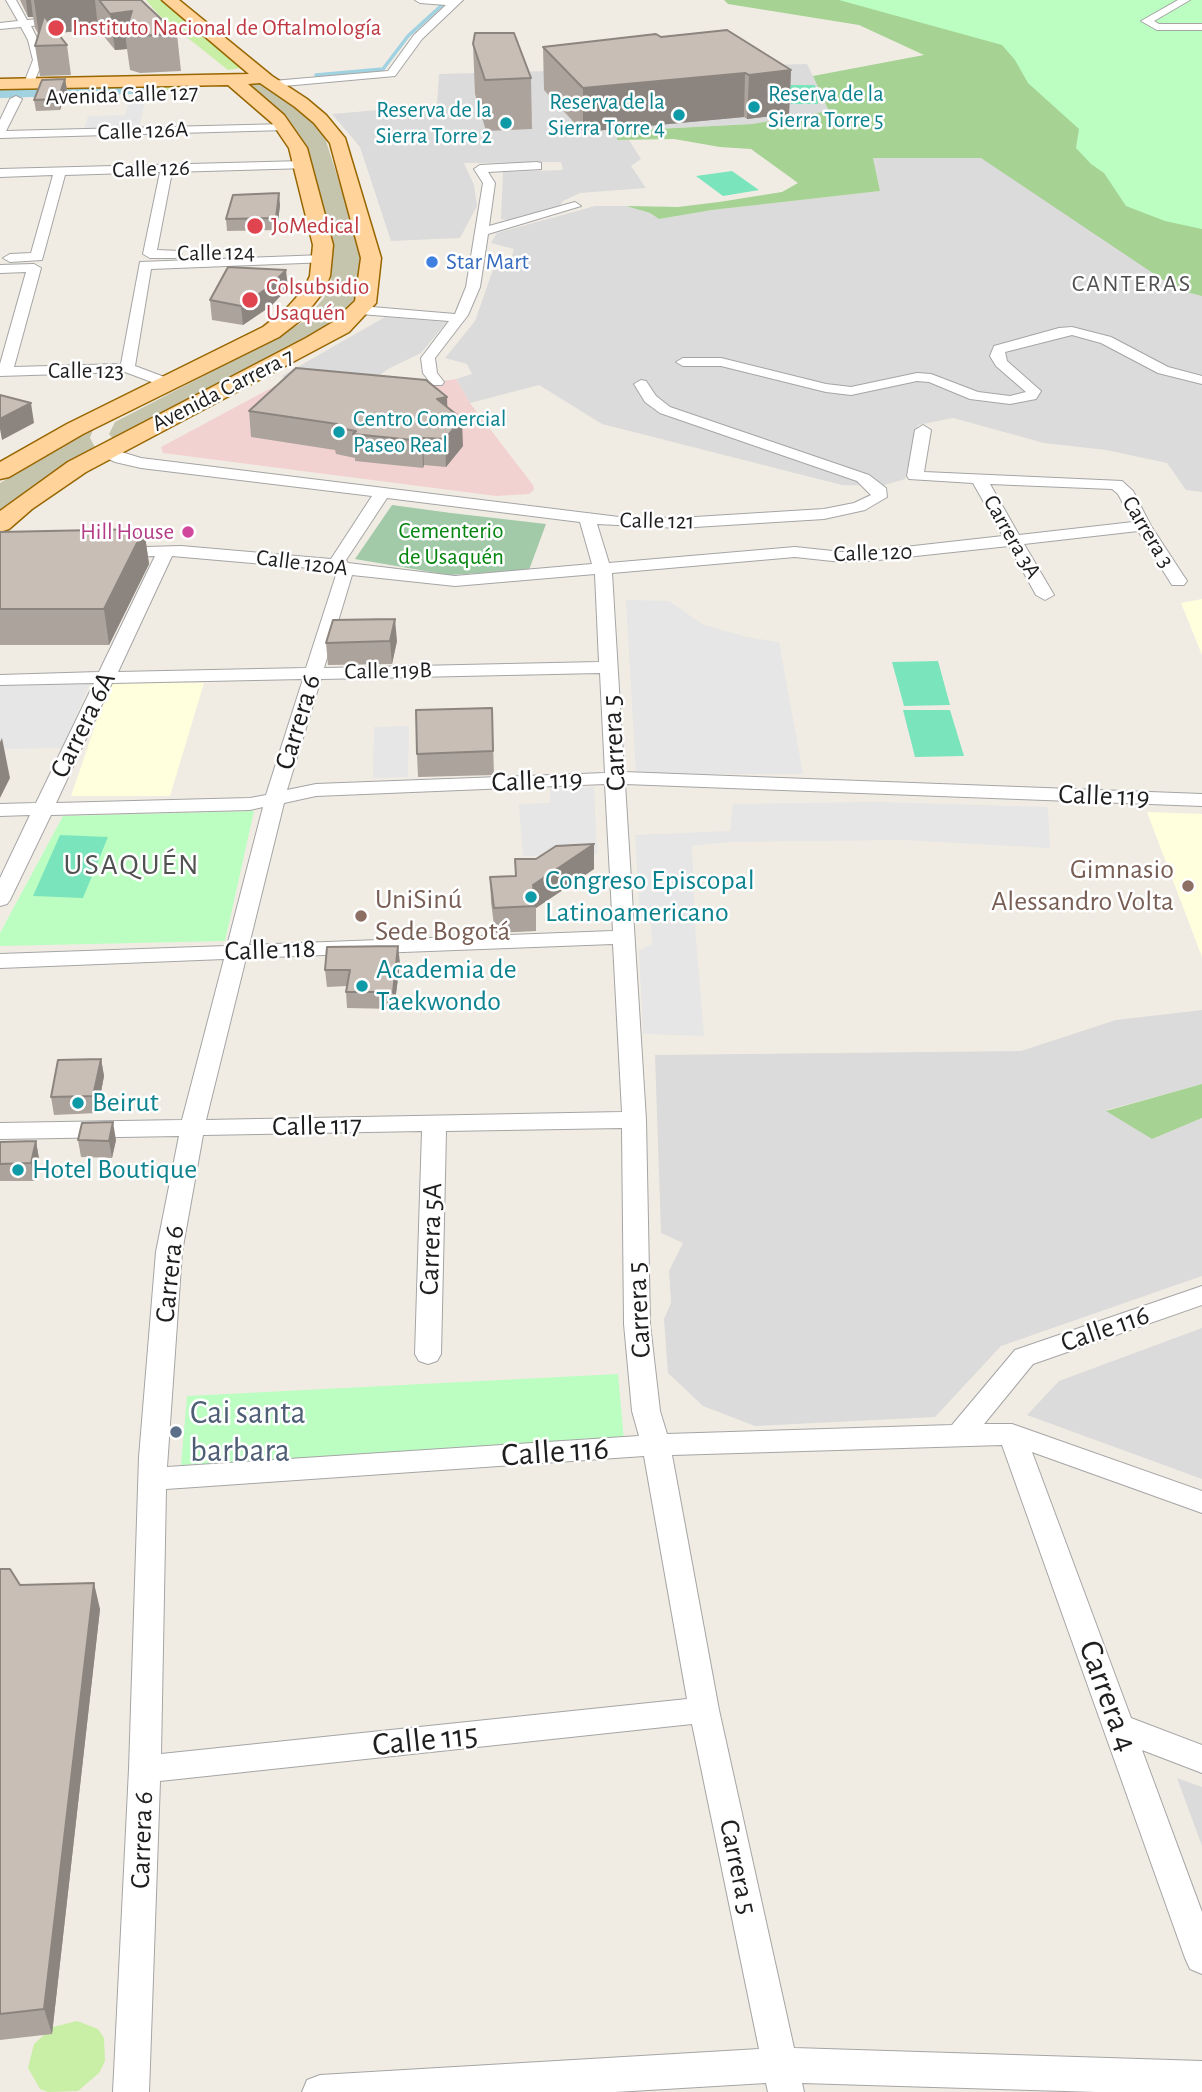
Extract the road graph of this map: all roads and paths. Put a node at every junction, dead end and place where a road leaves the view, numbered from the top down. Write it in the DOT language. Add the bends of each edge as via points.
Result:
graph roads {
  1 [pos="11,0"];
  2 [pos="170,0"];
  3 [pos="420,0"];
  4 [pos="1185,0"];
  5 [pos="456,2"];
  6 [pos="71,19"];
  7 [pos="24,24"];
  8 [pos="0,26"];
  9 [pos="1202,27"];
  10 [pos="250,78"];
  11 [pos="155,80"];
  12 [pos="117,81"];
  13 [pos="29,83"];
  14 [pos="0,84"];
  15 [pos="173,96"];
  16 [pos="192,97"];
  17 [pos="43,99"];
  18 [pos="8,100"];
  19 [pos="237,104"];
  20 [pos="270,111"];
  21 [pos="286,127"];
  22 [pos="0,133"];
  23 [pos="303,165"];
  24 [pos="537,166"];
  25 [pos="167,169"];
  26 [pos="61,172"];
  27 [pos="0,173"];
  28 [pos="575,206"];
  29 [pos="480,232"];
  30 [pos="323,254"];
  31 [pos="0,258"];
  32 [pos="148,260"];
  33 [pos="36,263"];
  34 [pos="0,269"];
  35 [pos="362,307"];
  36 [pos="461,314"];
  37 [pos="683,362"];
  38 [pos="127,368"];
  39 [pos="201,369"];
  40 [pos="3,372"];
  41 [pos="1202,380"];
  42 [pos="437,382"];
  43 [pos="170,384"];
  44 [pos="641,384"];
  45 [pos="923,430"];
  46 [pos="139,433"];
  47 [pos="105,452"];
  48 [pos="162,465"];
  49 [pos="0,472"];
  50 [pos="979,479"];
  51 [pos="384,491"];
  52 [pos="586,516"];
  53 [pos="0,524"];
  54 [pos="1143,526"];
  55 [pos="1014,541"];
  56 [pos="166,551"];
  57 [pos="92,552"];
  58 [pos="342,567"];
  59 [pos="603,568"];
  60 [pos="1178,581"];
  61 [pos="1045,595"];
  62 [pos="609,667"];
  63 [pos="312,673"];
  64 [pos="106,677"];
  65 [pos="0,680"];
  66 [pos="616,778"];
  67 [pos="275,798"];
  68 [pos="1202,800"];
  69 [pos="43,808"];
  70 [pos="0,810"];
  71 [pos="0,900"];
  72 [pos="625,937"];
  73 [pos="236,951"];
  74 [pos="0,961"];
  75 [pos="634,1119"];
  76 [pos="435,1124"];
  77 [pos="192,1128"];
  78 [pos="0,1131"];
  79 [pos="1202,1295"];
  80 [pos="428,1354"];
  81 [pos="1012,1434"];
  82 [pos="959,1436"];
  83 [pos="656,1445"];
  84 [pos="152,1479"];
  85 [pos="1202,1502"];
  86 [pos="704,1710"];
  87 [pos="1120,1728"];
  88 [pos="1202,1759"];
  89 [pos="145,1769"];
  90 [pos="1202,1958"];
  91 [pos="783,2078"];
  92 [pos="1202,2078"];
  93 [pos="372,2090"];
  94 [pos="131,2092"];
  95 [pos="320,2092"];
  1 -- 7 [label="street"];
  2 -- 10 [label="main road"];
  3 -- 5 [label="street"];
  4 -- 9 [label="street" via="1146,21 1157,27"];
  5 -- 10 [label="street" via="418,37 395,72 386,76"];
  6 -- 7 [label="street"];
  7 -- 8 [label="street"];
  7 -- 13 [label="street" via="38,60"];
  10 -- 11 [label="main road, Avenida Calle 127"];
  10 -- 11 [label="main road" via="206,62 187,73"];
  10 -- 15 [label="main road, Avenida Calle 127" via="211,92"];
  10 -- 20 [label="main road"];
  10 -- 35 [label="main road" via="320,119 339,142 371,258"];
  11 -- 12 [label="main road, Avenida Calle 127"];
  12 -- 13 [label="main road, Avenida Calle 127"];
  12 -- 17 [label="main road" via="185,85 170,92"];
  13 -- 14 [label="main road, Avenida Calle 127"];
  15 -- 16 [label="main road"];
  15 -- 17 [label="main road, Avenida Calle 127"];
  17 -- 18 [label="main road, Avenida Calle 127"];
  18 -- 22 [label="street"];
  19 -- 20 [label="main road"];
  20 -- 21 [label="main road"];
  21 -- 22 [label="street, Calle 126A"];
  21 -- 23 [label="main road"];
  23 -- 25 [label="street, Calle 126"];
  23 -- 30 [label="main road"];
  24 -- 29 [label="street" via="480,169 489,183"];
  25 -- 26 [label="street, Calle 126"];
  25 -- 32 [label="street"];
  26 -- 27 [label="street, Calle 126"];
  26 -- 33 [label="street"];
  28 -- 29 [label="street"];
  29 -- 36 [label="street" via="473,288"];
  30 -- 32 [label="street, Calle 124"];
  30 -- 39 [label="main road, Avenida Carrera 7" via="314,291 294,314 271,332"];
  31 -- 33 [label="street"];
  32 -- 38 [label="street"];
  33 -- 34 [label="street"];
  33 -- 40 [label="street"];
  35 -- 36 [label="street"];
  35 -- 46 [label="main road, Avenida Carrera 7" via="314,343"];
  36 -- 42 [label="street" via="428,358"];
  37 -- 41 [label="street" via="721,362 851,391 905,377 931,378 961,392 1010,400 1031,396 1034,391 1001,363 999,349 1072,331 1106,340 1163,370"];
  38 -- 40 [label="street, Calle 123"];
  38 -- 43 [label="street, Calle 123"];
  39 -- 43 [label="main road, Avenida Carrera 7"];
  39 -- 47 [label="main road" via="103,424 96,436"];
  43 -- 49 [label="main road, Avenida Carrera 7" via="75,429"];
  44 -- 52 [label="street, Calle 121" via="650,399 666,410 863,478 880,491 879,497 851,509 771,518 679,523 619,522"];
  45 -- 50 [label="street" via="915,476"];
  46 -- 47 [label="main road, Avenida Carrera 7"];
  46 -- 48 [label="street" via="140,449"];
  47 -- 48 [label="street, Calle 121"];
  47 -- 53 [label="main road, Avenida Carrera 7" via="54,482"];
  48 -- 51 [label="street, Calle 121"];
  50 -- 54 [label="street, Carrera 3" via="1116,484 1125,491"];
  50 -- 55 [label="street, Carrera 3A"];
  51 -- 52 [label="street, Calle 121"];
  51 -- 58 [label="street, Carrera 6" via="338,560"];
  52 -- 59 [label="street, Carrera 5"];
  54 -- 55 [label="street, Calle 120"];
  54 -- 60 [label="street, Carrera 3"];
  55 -- 59 [label="street, Calle 120" via="869,556 795,552"];
  55 -- 61 [label="street, Carrera 3A"];
  56 -- 57 [label="street, Calle 120A"];
  56 -- 58 [label="street, Calle 120A"];
  56 -- 64 [label="street, Carrera 6A"];
  58 -- 59 [label="street, Calle 120A" via="455,582"];
  58 -- 63 [label="street, Carrera 6" via="344,575"];
  59 -- 62 [label="street, Carrera 5"];
  62 -- 63 [label="street, Calle 119B"];
  62 -- 66 [label="street, Carrera 5"];
  63 -- 64 [label="street, Calle 119B"];
  63 -- 67 [label="street, Carrera 6"];
  64 -- 65 [label="street, Calle 119B"];
  64 -- 69 [label="street, Carrera 6A"];
  66 -- 67 [label="street, Calle 119" via="316,790"];
  66 -- 68 [label="street, Calle 119"];
  66 -- 72 [label="street, Carrera 5"];
  67 -- 69 [label="street, Calle 119" via="250,804"];
  67 -- 73 [label="street, Carrera 6"];
  69 -- 70 [label="street, Calle 119"];
  69 -- 71 [label="street, Carrera 6A"];
  72 -- 73 [label="street, Calle 118"];
  72 -- 75 [label="street, Carrera 5"];
  73 -- 74 [label="street, Calle 118"];
  73 -- 77 [label="street, Carrera 6"];
  75 -- 76 [label="street, Calle 117"];
  75 -- 83 [label="street, Carrera 5" via="637,1324 646,1411"];
  76 -- 77 [label="street, Calle 117"];
  76 -- 80 [label="street, Carrera 5A"];
  77 -- 78 [label="street, Calle 117"];
  77 -- 84 [label="street, Carrera 6" via="169,1252"];
  79 -- 82 [label="street, Calle 116" via="1024,1357"];
  81 -- 82 [label="street, Calle 116"];
  81 -- 85 [label="street"];
  81 -- 87 [label="street, Carrera 4"];
  82 -- 83 [label="street, Calle 116"];
  83 -- 84 [label="street, Calle 116"];
  83 -- 86 [label="street, Carrera 5"];
  84 -- 89 [label="street, Carrera 6"];
  86 -- 89 [label="street, Calle 115"];
  86 -- 91 [label="street, Carrera 5"];
  87 -- 88 [label="street"];
  87 -- 90 [label="street, Carrera 4"];
  89 -- 94 [label="street, Carrera 6"];
  91 -- 92 [label="street"];
  91 -- 93 [label="street"];
  93 -- 95 [label="street"];
}
